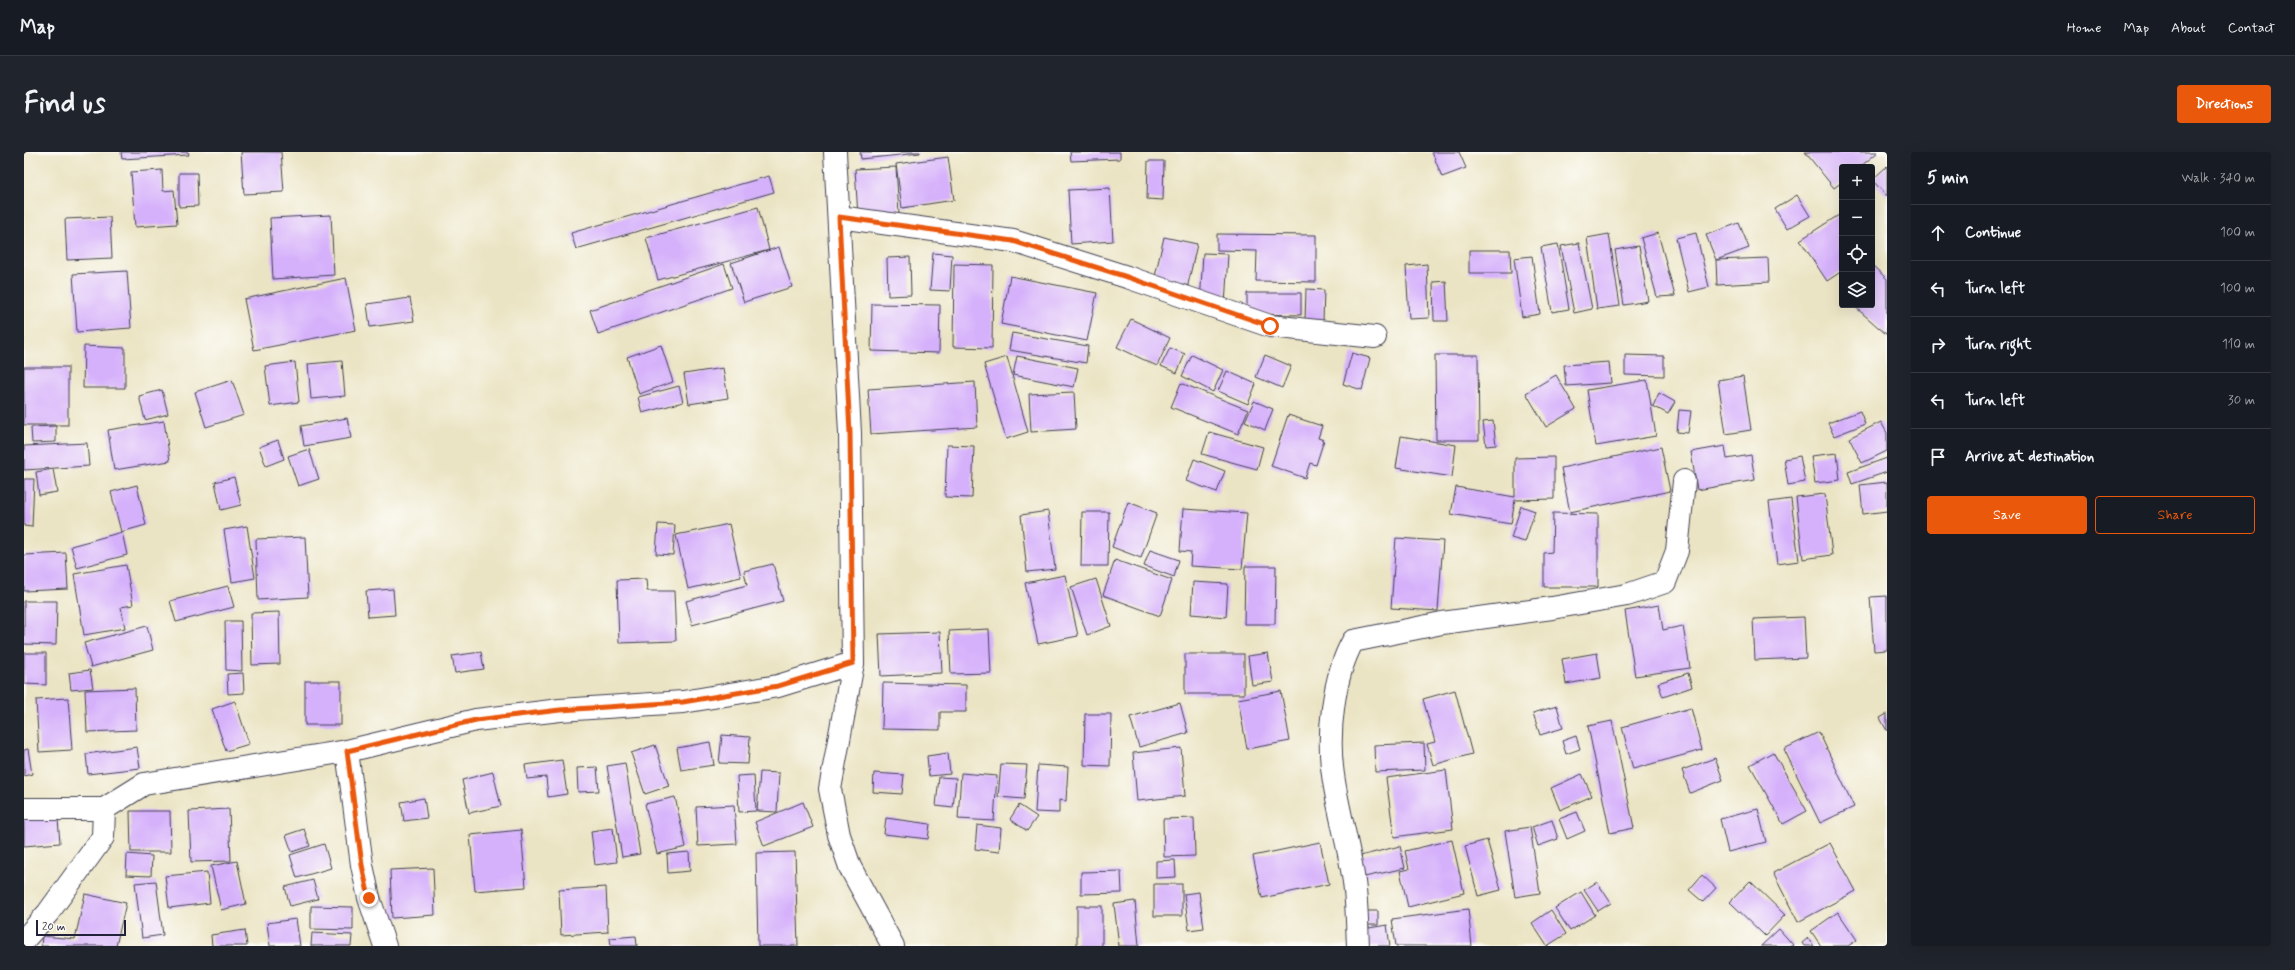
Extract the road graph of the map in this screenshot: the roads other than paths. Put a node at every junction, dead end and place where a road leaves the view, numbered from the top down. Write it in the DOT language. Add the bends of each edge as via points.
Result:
graph roads {
  1 [pos="835,152"];
  2 [pos="839,217"];
  3 [pos="1374,337"];
  4 [pos="1684,481"];
  5 [pos="853,663"];
  6 [pos="347,751"];
  7 [pos="24,809"];
  8 [pos="104,809"];
  9 [pos="24,940"];
  10 [pos="385,946"];
  11 [pos="893,946"];
  12 [pos="1358,946"];
  1 -- 2 [label="street"];
  2 -- 3 [label="street" via="1013,241 1270,326"];
  2 -- 5 [label="street" via="850,433"];
  4 -- 12 [label="street" via="1678,551 1664,582 1627,595 1442,623 1353,641 1345,655 1338,681 1331,731 1333,774 1354,882"];
  5 -- 6 [label="street" via="778,686 683,702 560,710 476,720"];
  5 -- 11 [label="street" via="830,789 839,835 850,867"];
  6 -- 8 [label="street" via="144,784"];
  6 -- 10 [label="street" via="362,865 369,898"];
  7 -- 8 [label="street"];
  8 -- 9 [label="street" via="103,837 48,913"];
}
